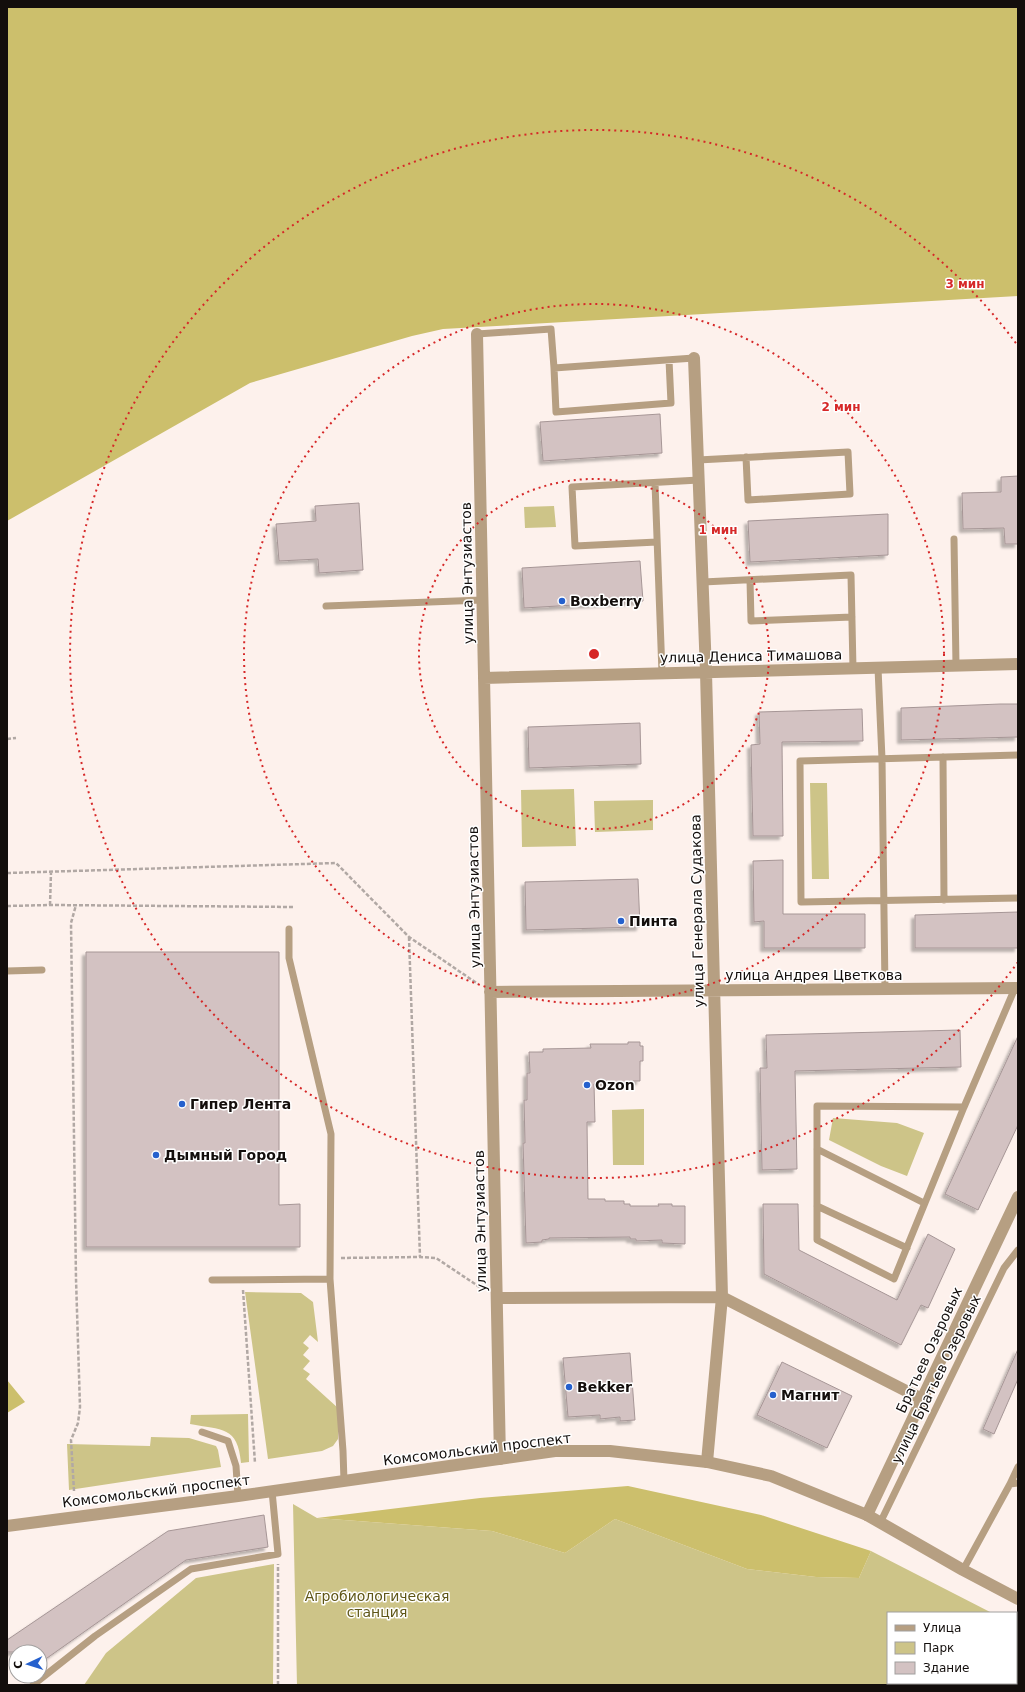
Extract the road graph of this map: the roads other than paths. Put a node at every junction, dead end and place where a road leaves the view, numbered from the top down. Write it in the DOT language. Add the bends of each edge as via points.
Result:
graph roads {
  1 [pos="477,334"];
  2 [pos="694,358"];
  3 [pos="669,360"];
  4 [pos="554,368"];
  5 [pos="746,457"];
  6 [pos="698,460"];
  7 [pos="699,480"];
  8 [pos="655,483"];
  9 [pos="954,539"];
  10 [pos="657,542"];
  11 [pos="750,580"];
  12 [pos="703,582"];
  13 [pos="482,600"];
  14 [pos="326,606"];
  15 [pos="852,617"];
  16 [pos="1018,664"];
  17 [pos="956,666"];
  18 [pos="878,668"];
  19 [pos="853,669"];
  20 [pos="706,672"];
  21 [pos="662,673"];
  22 [pos="484,678"];
  23 [pos="1018,755"];
  24 [pos="943,757"];
  25 [pos="882,759"];
  26 [pos="1018,898"];
  27 [pos="944,900"];
  28 [pos="884,901"];
  29 [pos="289,929"];
  30 [pos="42,970"];
  31 [pos="7,971"];
  32 [pos="1016,988"];
  33 [pos="885,989"];
  34 [pos="714,990"];
  35 [pos="490,992"];
  36 [pos="964,1107"];
  37 [pos="817,1149"];
  38 [pos="1018,1197"];
  39 [pos="924,1203"];
  40 [pos="817,1206"];
  41 [pos="907,1248"];
  42 [pos="1018,1250"];
  43 [pos="330,1279"];
  44 [pos="212,1280"];
  45 [pos="722,1297"];
  46 [pos="497,1298"];
  47 [pos="922,1399"];
  48 [pos="202,1432"];
  49 [pos="500,1459"];
  50 [pos="707,1462"];
  51 [pos="1018,1467"];
  52 [pos="344,1481"];
  53 [pos="1018,1483"];
  54 [pos="1010,1484"];
  55 [pos="272,1491"];
  56 [pos="238,1496"];
  57 [pos="867,1514"];
  58 [pos="881,1521"];
  59 [pos="7,1526"];
  60 [pos="963,1570"];
  61 [pos="1018,1599"];
  62 [pos="33,1685"];
  1 -- 4 [label="lane" via="551,329"];
  1 -- 13 [label="street, улица Энтузиастов"];
  2 -- 3 [label="lane"];
  2 -- 6 [label="street, улица Генерала Судакова"];
  3 -- 4 [label="lane"];
  3 -- 4 [label="lane" via="671,403 556,412"];
  5 -- 5 [label="lane" via="848,452 850,494 748,500"];
  5 -- 6 [label="lane"];
  6 -- 7 [label="street, улица Генерала Судакова"];
  7 -- 8 [label="lane"];
  7 -- 12 [label="street, улица Генерала Судакова"];
  8 -- 10 [label="lane"];
  8 -- 10 [label="lane" via="572,487 572,494 575,546"];
  9 -- 17 [label="lane"];
  10 -- 21 [label="lane"];
  11 -- 12 [label="lane"];
  11 -- 15 [label="lane" via="752,621"];
  11 -- 15 [label="lane" via="851,575"];
  12 -- 20 [label="street, улица Генерала Судакова"];
  13 -- 14 [label="lane"];
  13 -- 22 [label="street, улица Энтузиастов"];
  15 -- 19 [label="lane"];
  16 -- 17 [label="street, улица Дениса Тимашова"];
  17 -- 18 [label="street, улица Дениса Тимашова"];
  18 -- 19 [label="street, улица Дениса Тимашова"];
  18 -- 25 [label="lane"];
  19 -- 20 [label="street, улица Дениса Тимашова"];
  20 -- 21 [label="street, улица Дениса Тимашова"];
  20 -- 34 [label="street, улица Генерала Судакова"];
  21 -- 22 [label="street, улица Дениса Тимашова"];
  22 -- 35 [label="street, улица Энтузиастов"];
  23 -- 24 [label="lane"];
  24 -- 25 [label="lane"];
  24 -- 27 [label="lane"];
  25 -- 28 [label="lane"];
  25 -- 28 [label="lane" via="800,761 801,902"];
  26 -- 27 [label="lane"];
  27 -- 28 [label="lane"];
  28 -- 33 [label="lane"];
  29 -- 43 [label="lane" via="289,958 331,1134"];
  30 -- 31 [label="lane"];
  32 -- 33 [label="street, улица Андрея Цветкова"];
  32 -- 36 [label="lane"];
  33 -- 34 [label="street, улица Андрея Цветкова"];
  34 -- 35 [label="street, улица Андрея Цветкова"];
  34 -- 45 [label="street, улица Генерала Судакова"];
  35 -- 46 [label="street, улица Энтузиастов"];
  36 -- 37 [label="lane" via="817,1106"];
  36 -- 39 [label="lane"];
  37 -- 39 [label="lane"];
  37 -- 40 [label="lane"];
  38 -- 47 [label="street, Братьев Озеровых"];
  39 -- 41 [label="lane"];
  40 -- 41 [label="lane"];
  40 -- 41 [label="lane" via="817,1240 894,1278"];
  42 -- 58 [label="lane, улица Братьев Озеровых" via="1004,1268"];
  43 -- 44 [label="lane"];
  43 -- 52 [label="lane"];
  45 -- 46 [label="street"];
  45 -- 47 [label="street"];
  45 -- 50 [label="street, улица Генерала Судакова"];
  46 -- 49 [label="street, улица Энтузиастов"];
  47 -- 57 [label="street, Братьев Озеровых"];
  48 -- 56 [label="lane" via="228,1442 236,1466"];
  49 -- 50 [label="street, Комсомольский проспект" via="555,1451 610,1451"];
  49 -- 52 [label="street, Комсомольский проспект"];
  50 -- 57 [label="street, Комсомольский проспект" via="771,1476"];
  51 -- 54 [label="lane"];
  52 -- 55 [label="street, Комсомольский проспект"];
  53 -- 54 [label="lane"];
  54 -- 60 [label="lane"];
  55 -- 56 [label="street, Комсомольский проспект"];
  55 -- 62 [label="lane" via="278,1554 192,1569 95,1636"];
  56 -- 59 [label="street, Комсомольский проспект"];
  57 -- 58 [label="street, Комсомольский проспект"];
  58 -- 60 [label="street, Комсомольский проспект"];
  60 -- 61 [label="street, Комсомольский проспект"];
}
